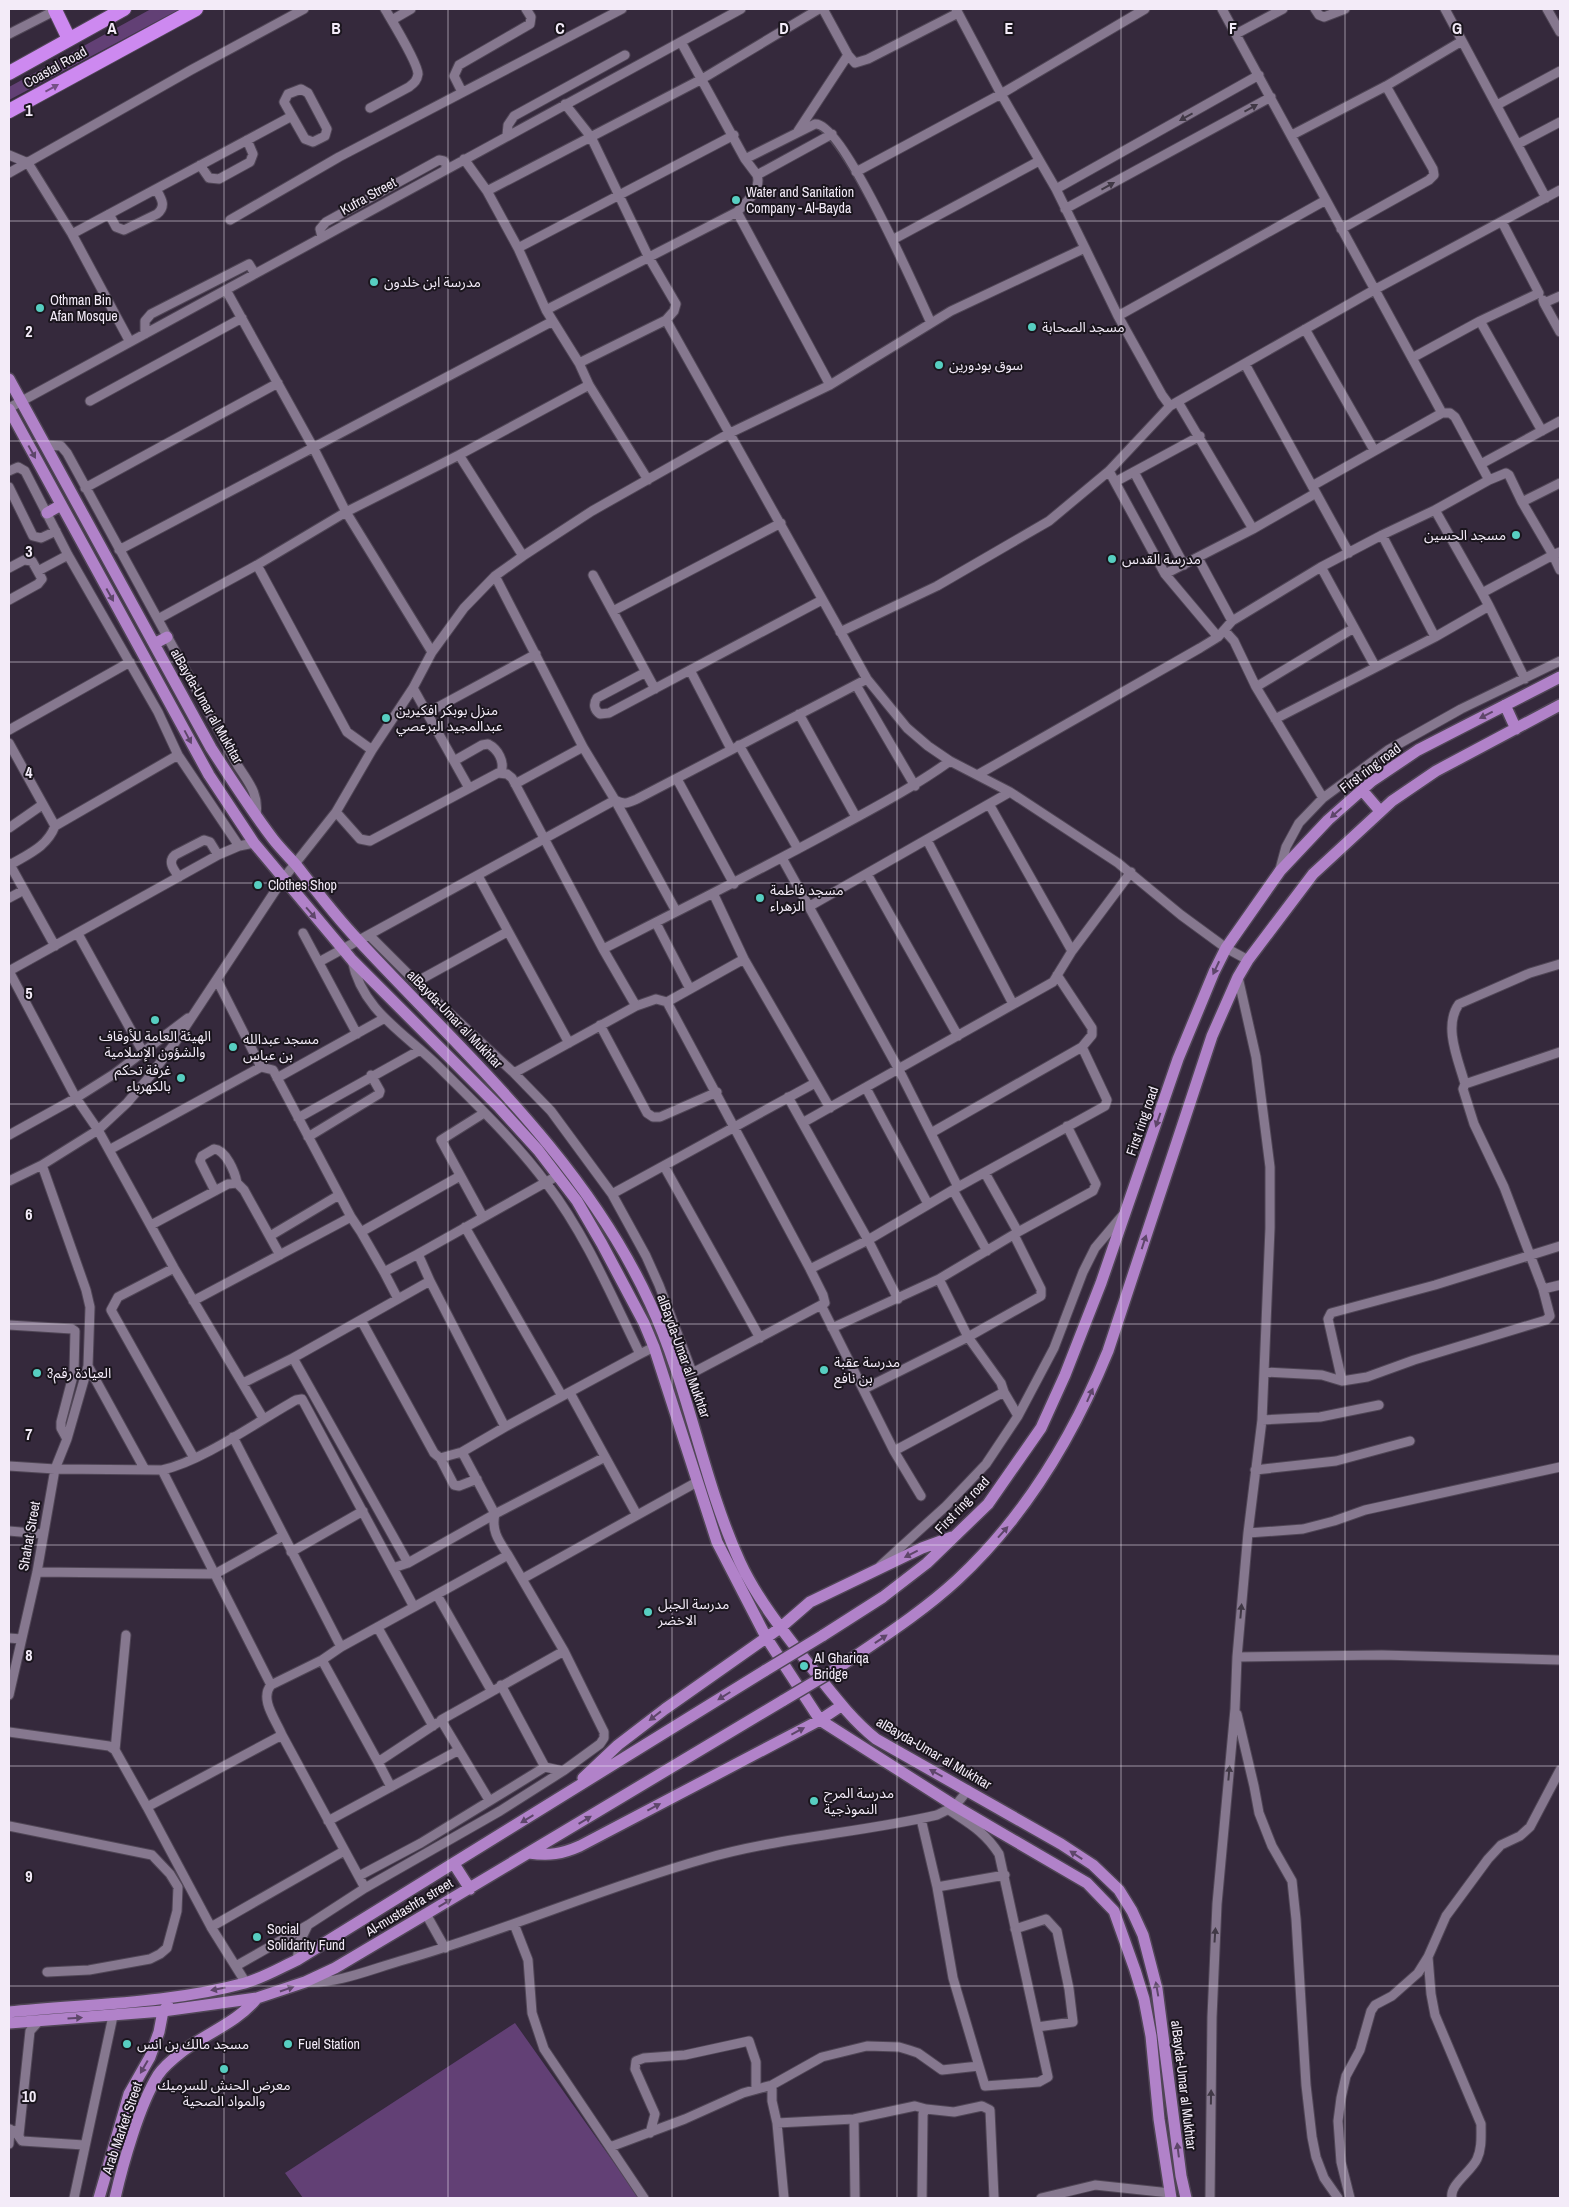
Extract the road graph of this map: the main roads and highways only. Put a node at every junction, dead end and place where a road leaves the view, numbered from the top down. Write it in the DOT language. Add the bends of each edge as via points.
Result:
graph roads {
  1 [pos="124,9"];
  2 [pos="196,9"];
  3 [pos="56,10"];
  4 [pos="69,39"];
  5 [pos="9,73"];
  6 [pos="9,111"];
  7 [pos="9,379"];
  8 [pos="9,409"];
  9 [pos="61,505"];
  10 [pos="47,513"];
  11 [pos="168,637"];
  12 [pos="154,644"];
  13 [pos="1560,676"];
  14 [pos="1505,705"];
  15 [pos="1560,706"];
  16 [pos="1516,729"];
  17 [pos="1362,790"];
  18 [pos="1380,810"];
  19 [pos="674,1367"];
  20 [pos="661,1371"];
  21 [pos="956,1536"];
  22 [pos="780,1628"];
  23 [pos="766,1637"];
  24 [pos="766,1670"];
  25 [pos="841,1706"];
  26 [pos="820,1720"];
  27 [pos="566,1795"];
  28 [pos="529,1853"];
  29 [pos="454,1864"];
  30 [pos="470,1889"];
  31 [pos="181,1995"];
  32 [pos="257,1998"];
  33 [pos="163,2010"];
  34 [pos="9,2012"];
  35 [pos="9,2023"];
  36 [pos="1171,2196"];
  37 [pos="100,2198"];
  38 [pos="115,2198"];
  39 [pos="1186,2198"];
  1 -- 4 [label="highway"];
  6 -- 2 [label="highway, Coastal Road, one-way"];
  3 -- 4 [label="highway"];
  4 -- 5 [label="highway"];
  7 -- 12 [label="main road, alBayda-Umar al Mukhtar"];
  8 -- 9 [label="main road, alBayda-Umar al Mukhtar, one-way"];
  9 -- 10 [label="main road"];
  9 -- 20 [label="main road, alBayda-Umar al Mukhtar, one-way" via="209,775 254,843 352,960 538,1150 577,1201 602,1244 644,1323"];
  11 -- 12 [label="main road"];
  12 -- 19 [label="main road, alBayda-Umar al Mukhtar" via="212,748 274,840 358,940 512,1100 585,1190 640,1282"];
  13 -- 14 [label="main road, First ring road"];
  14 -- 16 [label="main road"];
  14 -- 17 [label="main road, First ring road, one-way" via="1418,750"];
  15 -- 16 [label="main road"];
  16 -- 18 [label="main road" via="1436,772"];
  17 -- 18 [label="main road"];
  17 -- 21 [label="main road, First ring road, one-way" via="1328,820 1280,871 1226,948 1178,1059 1127,1210 1065,1375 1041,1428 988,1504"];
  28 -- 18 [label="main road, Al-mustashfa street, one-way, bridge" via="841,1666 900,1626 957,1580 1026,1504 1066,1443 1108,1351 1212,1036 1238,977 1313,874"];
  19 -- 20 [label="main road"];
  19 -- 22 [label="main road, alBayda-Umar al Mukhtar" via="726,1529 742,1566"];
  20 -- 23 [label="main road, alBayda-Umar al Mukhtar" via="717,1542"];
  21 -- 22 [label="main road, one-way" via="922,1548 810,1602"];
  21 -- 24 [label="main road, First ring road, bridge" via="928,1563 890,1591"];
  22 -- 23 [label="main road"];
  22 -- 25 [label="main road, alBayda-Umar al Mukhtar"];
  23 -- 26 [label="main road, alBayda-Umar al Mukhtar"];
  23 -- 27 [label="main road, one-way" via="618,1745"];
  24 -- 27 [label="main road, Al-mustashfa street, one-way"];
  25 -- 26 [label="main road"];
  39 -- 25 [label="main road, alBayda-Umar al Mukhtar, one-way" via="1157,1989 1143,1935 1119,1890 1093,1865 1061,1844 876,1738"];
  28 -- 26 [label="main road, one-way" via="548,1856 580,1846"];
  26 -- 36 [label="main road, alBayda-Umar al Mukhtar" via="952,1808 1087,1883 1114,1911 1136,1970 1151,2036"];
  27 -- 29 [label="main road, Al-mustashfa street, one-way"];
  28 -- 30 [label="main road, Al-mustashfa street"];
  29 -- 30 [label="main road"];
  29 -- 31 [label="main road, Al-mustashfa street, one-way" via="297,1960 246,1983"];
  32 -- 30 [label="main road, Al-mustashfa street, one-way" via="335,1968"];
  31 -- 33 [label="main road"];
  31 -- 34 [label="main road, Al-mustashfa street"];
  32 -- 33 [label="main road, Al-mustashfa street"];
  32 -- 38 [label="main road, Arab Market Street" via="229,2022 183,2051 158,2075 139,2118"];
  35 -- 33 [label="main road, Al-mustashfa street, one-way"];
  33 -- 37 [label="main road, one-way" via="150,2057 129,2094"];
}
